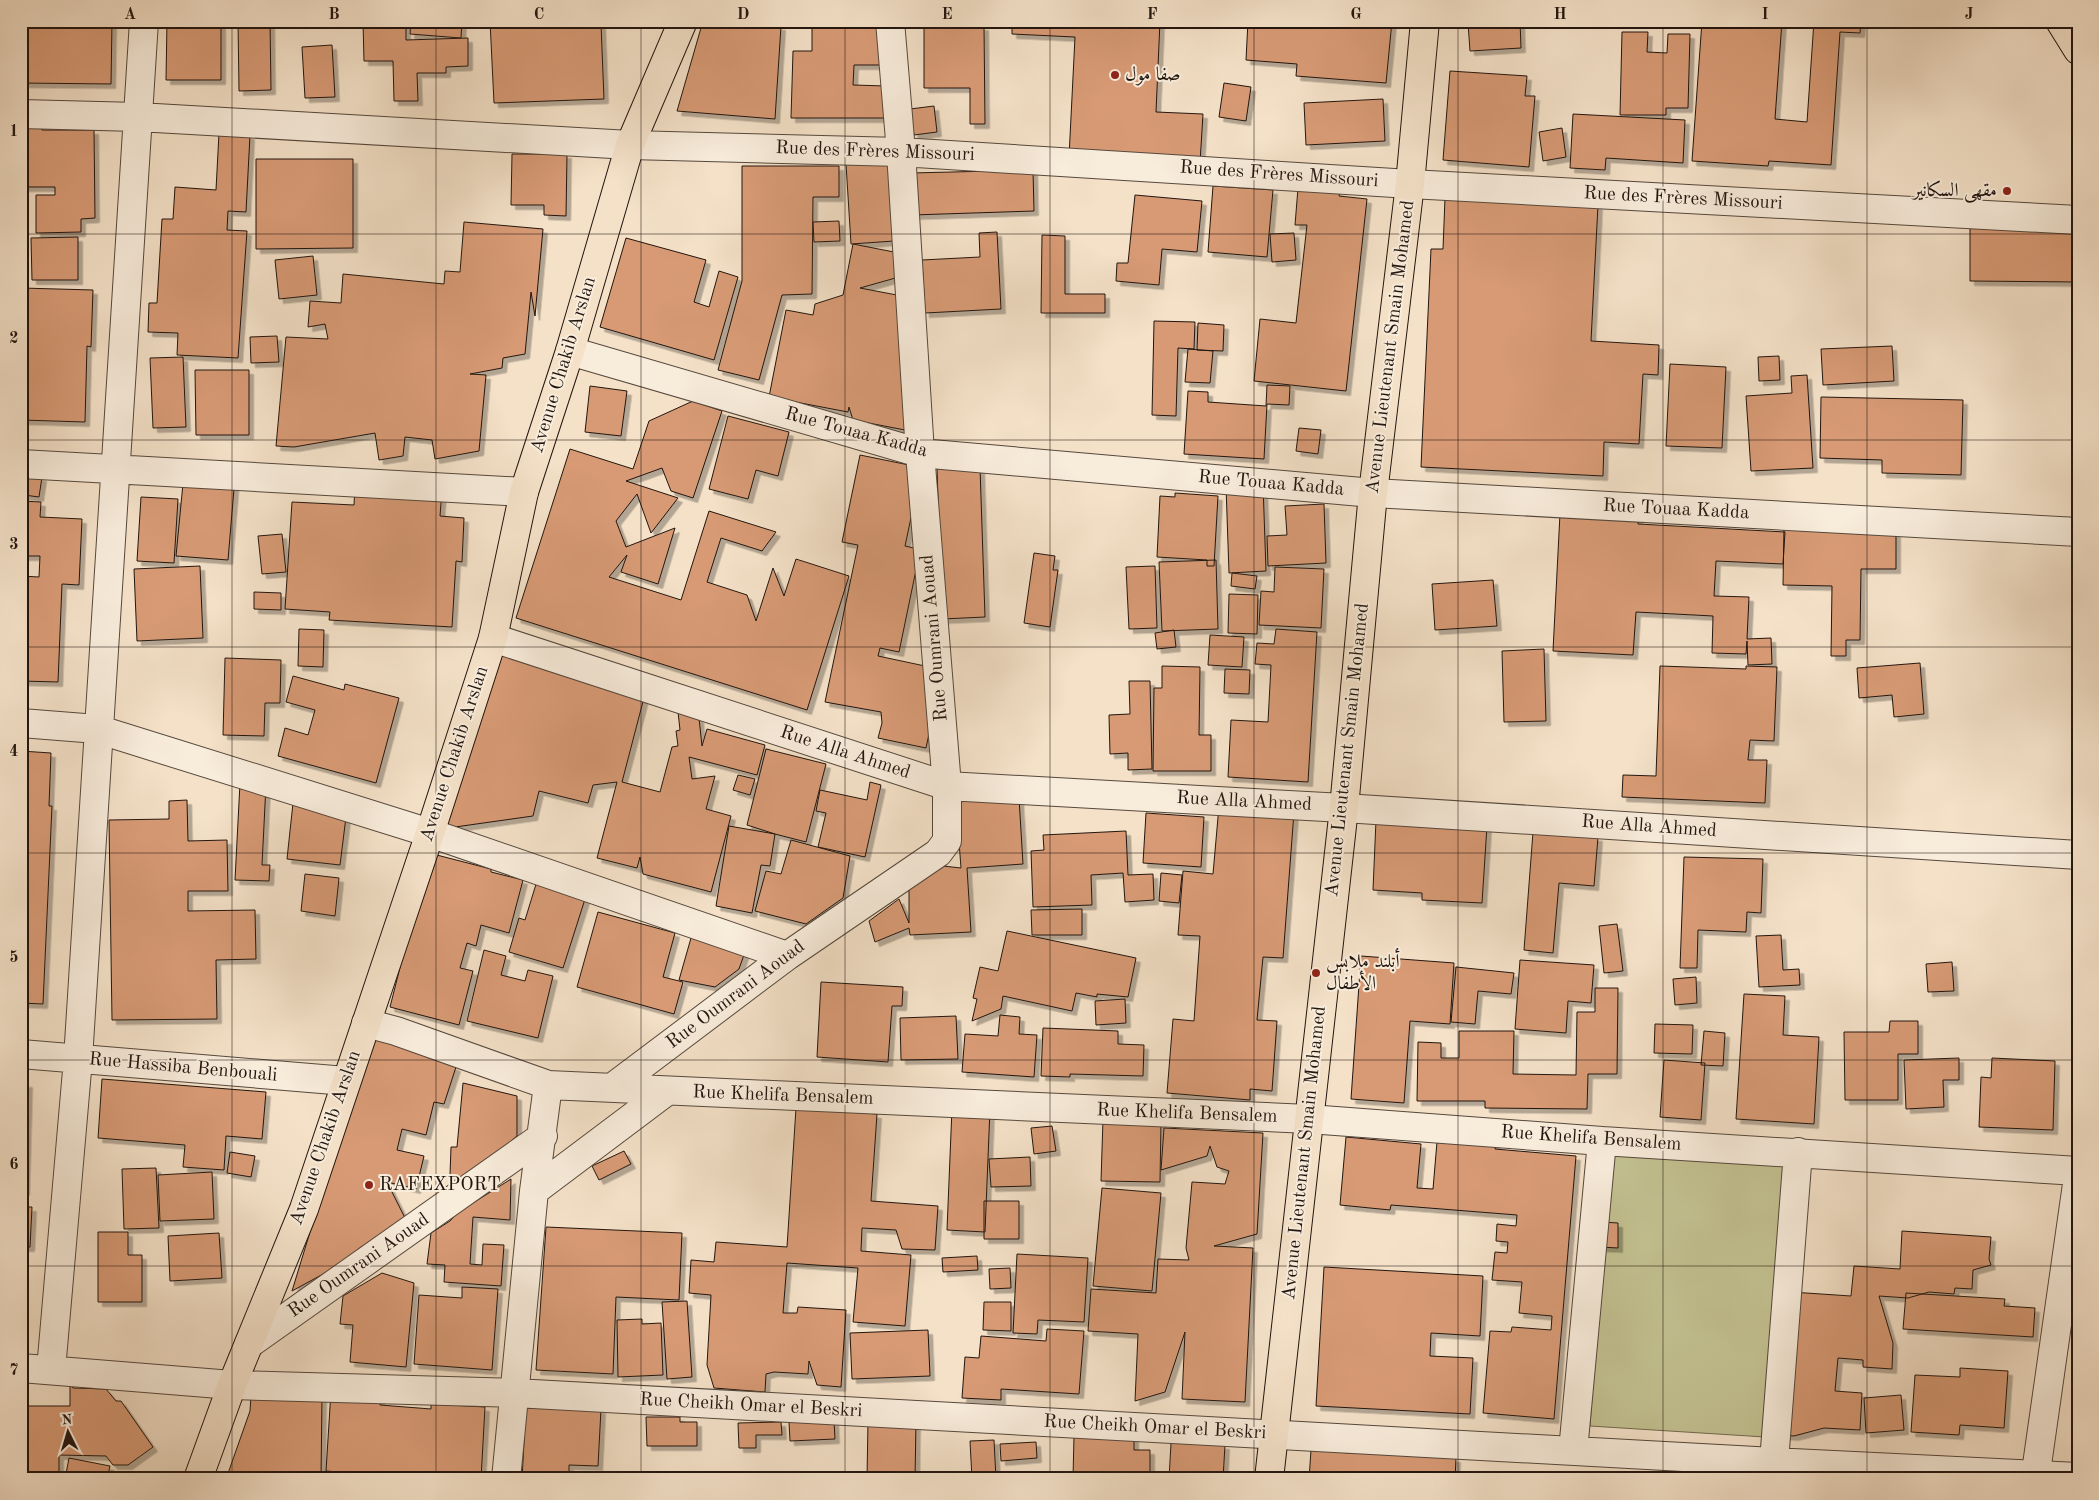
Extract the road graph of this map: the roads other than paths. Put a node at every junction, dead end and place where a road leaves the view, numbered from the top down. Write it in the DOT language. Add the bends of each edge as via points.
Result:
graph roads {
  1 [pos="144,21"];
  2 [pos="683,21"];
  3 [pos="890,21"];
  4 [pos="1426,21"];
  5 [pos="2060,21"];
  6 [pos="2078,50"];
  7 [pos="21,114"];
  8 [pos="138,117"];
  9 [pos="630,145"];
  10 [pos="901,152"];
  11 [pos="1410,184"];
  12 [pos="2078,220"];
  13 [pos="570,351"];
  14 [pos="920,453"];
  15 [pos="21,464"];
  16 [pos="115,468"];
  17 [pos="524,492"];
  18 [pos="1373,493"];
  19 [pos="2078,532"];
  20 [pos="493,638"];
  21 [pos="21,723"];
  22 [pos="97,729"];
  23 [pos="947,786"];
  24 [pos="1344,808"];
  25 [pos="430,833"];
  26 [pos="2078,855"];
  27 [pos="787,956"];
  28 [pos="366,1024"];
  29 [pos="21,1054"];
  30 [pos="78,1059"];
  31 [pos="346,1081"];
  32 [pos="548,1085"];
  33 [pos="613,1087"];
  34 [pos="667,1091"];
  35 [pos="1308,1119"];
  36 [pos="543,1136"];
  37 [pos="1602,1141"];
  38 [pos="1798,1152"];
  39 [pos="2078,1170"];
  40 [pos="2078,1177"];
  41 [pos="534,1191"];
  42 [pos="249,1344"];
  43 [pos="21,1368"];
  44 [pos="51,1370"];
  45 [pos="232,1385"];
  46 [pos="515,1393"];
  47 [pos="1274,1435"];
  48 [pos="1573,1451"];
  49 [pos="1774,1462"];
  50 [pos="2035,1477"];
  51 [pos="2078,1477"];
  52 [pos="198,1479"];
  53 [pos="506,1479"];
  54 [pos="1269,1479"];
  1 -- 8 [label="street"];
  2 -- 9 [label="main road, Avenue Chakib Arslan"];
  3 -- 10 [label="street, Rue Oumrani Aouad"];
  4 -- 11 [label="main road, Avenue Lieutenant Smain Mohamed"];
  5 -- 6 [label="main road"];
  7 -- 8 [label="street, Rue des Frères Missouri"];
  8 -- 9 [label="street, Rue des Frères Missouri"];
  8 -- 16 [label="street"];
  9 -- 10 [label="street, Rue des Frères Missouri"];
  9 -- 13 [label="main road, Avenue Chakib Arslan"];
  10 -- 11 [label="street, Rue des Frères Missouri"];
  10 -- 14 [label="street, Rue Oumrani Aouad"];
  11 -- 12 [label="street, Rue des Frères Missouri"];
  11 -- 18 [label="main road, Avenue Lieutenant Smain Mohamed"];
  13 -- 14 [label="street, Rue Touaa Kadda"];
  13 -- 17 [label="main road, Avenue Chakib Arslan"];
  14 -- 18 [label="street, Rue Touaa Kadda"];
  14 -- 23 [label="street, Rue Oumrani Aouad"];
  15 -- 16 [label="street"];
  16 -- 17 [label="street"];
  16 -- 22 [label="street"];
  17 -- 20 [label="main road, Avenue Chakib Arslan"];
  18 -- 19 [label="street, Rue Touaa Kadda"];
  18 -- 24 [label="main road, Avenue Lieutenant Smain Mohamed"];
  20 -- 23 [label="street, Rue Alla Ahmed"];
  20 -- 25 [label="main road, Avenue Chakib Arslan"];
  21 -- 22 [label="street"];
  22 -- 25 [label="street"];
  22 -- 30 [label="street"];
  23 -- 24 [label="street, Rue Alla Ahmed"];
  23 -- 27 [label="street, Rue Oumrani Aouad" via="947,841 938,853"];
  24 -- 26 [label="street, Rue Alla Ahmed"];
  24 -- 35 [label="main road, Avenue Lieutenant Smain Mohamed"];
  25 -- 27 [label="street"];
  25 -- 28 [label="main road, Avenue Chakib Arslan"];
  27 -- 33 [label="street, Rue Oumrani Aouad"];
  28 -- 31 [label="main road, Avenue Chakib Arslan"];
  28 -- 32 [label="street, Rue Khelifa Bensalem" via="396,1031"];
  29 -- 30 [label="street, Rue Hassiba Benbouali"];
  30 -- 31 [label="street, Rue Hassiba Benbouali"];
  30 -- 44 [label="street"];
  31 -- 42 [label="main road, Avenue Chakib Arslan" via="304,1209"];
  32 -- 33 [label="street, Rue Khelifa Bensalem"];
  32 -- 36 [label="street"];
  33 -- 34 [label="street, Rue Khelifa Bensalem"];
  34 -- 35 [label="street, Rue Khelifa Bensalem"];
  34 -- 41 [label="street"];
  35 -- 37 [label="street, Rue Khelifa Bensalem"];
  35 -- 47 [label="main road, Avenue Lieutenant Smain Mohamed"];
  36 -- 41 [label="street"];
  36 -- 42 [label="street, Rue Oumrani Aouad"];
  37 -- 38 [label="street, Rue Khelifa Bensalem"];
  37 -- 48 [label="street"];
  38 -- 39 [label="street, Rue Khelifa Bensalem"];
  38 -- 49 [label="street"];
  40 -- 50 [label="street"];
  41 -- 46 [label="street"];
  42 -- 45 [label="main road, Avenue Chakib Arslan"];
  43 -- 44 [label="street, Rue Cheikh Omar el Beskri"];
  44 -- 45 [label="street, Rue Cheikh Omar el Beskri"];
  45 -- 46 [label="street, Rue Cheikh Omar el Beskri"];
  45 -- 52 [label="main road, Avenue Chakib Arslan"];
  46 -- 47 [label="street, Rue Cheikh Omar el Beskri"];
  46 -- 53 [label="street"];
  47 -- 48 [label="street, Rue Cheikh Omar el Beskri"];
  47 -- 54 [label="main road, Avenue Lieutenant Smain Mohamed"];
  48 -- 49 [label="street, Rue Cheikh Omar el Beskri"];
  49 -- 50 [label="street, Rue Cheikh Omar el Beskri"];
  50 -- 51 [label="street, Rue Cheikh Omar el Beskri"];
}
